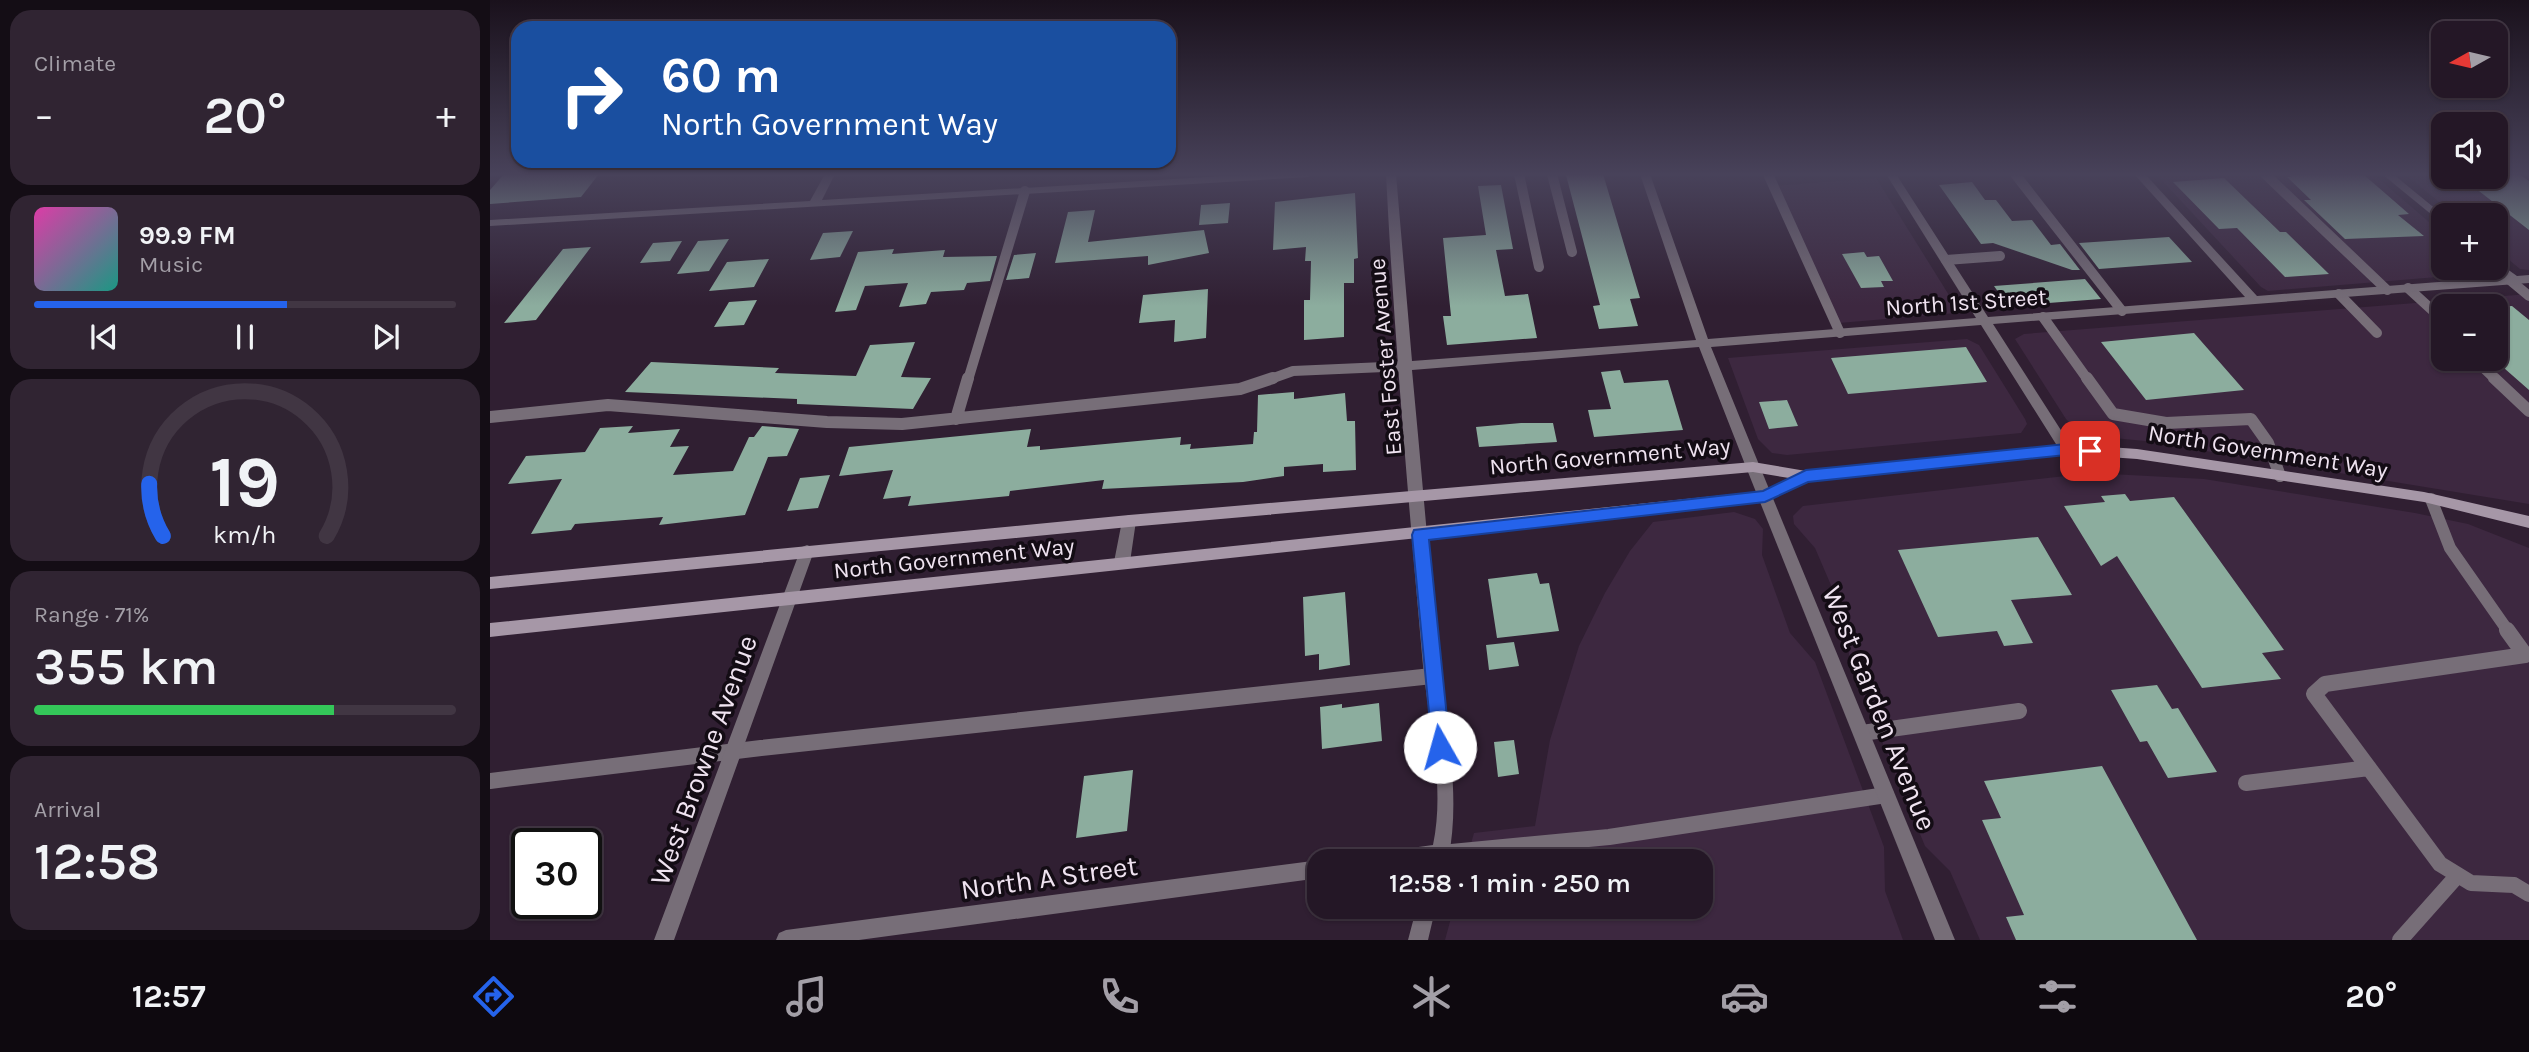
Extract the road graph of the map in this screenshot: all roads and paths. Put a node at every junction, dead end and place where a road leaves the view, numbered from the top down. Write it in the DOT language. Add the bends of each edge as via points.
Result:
graph roads {
  1 [pos="578,218"];
  2 [pos="1017,218"];
  3 [pos="1395,218"];
  4 [pos="1528,218"];
  5 [pos="1563,218"];
  6 [pos="1660,218"];
  7 [pos="1788,218"];
  8 [pos="1919,218"];
  9 [pos="2049,218"];
  10 [pos="2179,218"];
  11 [pos="2311,218"];
  12 [pos="490,223"];
  13 [pos="1572,252"];
  14 [pos="2000,256"];
  15 [pos="1946,260"];
  16 [pos="1539,267"];
  17 [pos="2508,277"];
  18 [pos="2529,279"];
  19 [pos="2512,281"];
  20 [pos="2409,288"];
  21 [pos="2387,290"];
  22 [pos="2339,294"];
  23 [pos="2529,296"];
  24 [pos="2254,300"];
  25 [pos="2431,309"];
  26 [pos="2122,311"];
  27 [pos="2043,317"];
  28 [pos="1986,322"];
  29 [pos="2377,332"];
  30 [pos="1840,333"];
  31 [pos="1703,343"];
  32 [pos="1407,366"];
  33 [pos="2487,371"];
  34 [pos="2529,411"];
  35 [pos="490,417"];
  36 [pos="956,419"];
  37 [pos="2066,449"];
  38 [pos="1753,467"];
  39 [pos="1806,476"];
  40 [pos="2280,476"];
  41 [pos="1418,494"];
  42 [pos="1765,496"];
  43 [pos="2431,499"];
  44 [pos="2511,518"];
  45 [pos="1129,521"];
  46 [pos="2529,522"];
  47 [pos="2529,529"];
  48 [pos="1420,535"];
  49 [pos="807,551"];
  50 [pos="1122,562"];
  51 [pos="490,583"];
  52 [pos="790,598"];
  53 [pos="490,631"];
  54 [pos="1432,676"];
  55 [pos="2019,711"];
  56 [pos="1862,733"];
  57 [pos="734,751"];
  58 [pos="2369,768"];
  59 [pos="490,781"];
  60 [pos="2246,783"];
  61 [pos="1886,795"];
  62 [pos="1442,849"];
  63 [pos="1514,849"];
  64 [pos="1307,871"];
  65 [pos="2457,876"];
  66 [pos="2529,894"];
  67 [pos="1424,919"];
  68 [pos="664,940"];
  69 [pos="786,940"];
  70 [pos="1418,940"];
  71 [pos="1945,940"];
  72 [pos="2400,940"];
  1 -- 12 [label="street"];
  2 -- 36 [label="lane"];
  3 -- 32 [label="street, East Foster Avenue"];
  4 -- 16 [label="lane"];
  5 -- 13 [label="lane"];
  6 -- 31 [label="street, West Garden Avenue"];
  7 -- 30 [label="lane"];
  8 -- 15 [label="street"];
  9 -- 26 [label="lane"];
  10 -- 24 [label="street"];
  11 -- 21 [label="lane"];
  14 -- 15 [label="lane"];
  15 -- 28 [label="street"];
  17 -- 19 [label="street"];
  18 -- 19 [label="street, North 1st Street"];
  19 -- 20 [label="street, North 1st Street"];
  19 -- 23 [label="lane"];
  20 -- 21 [label="street, North 1st Street"];
  20 -- 25 [label="lane"];
  21 -- 22 [label="street, North 1st Street"];
  22 -- 24 [label="street, North 1st Street"];
  22 -- 29 [label="lane"];
  24 -- 26 [label="street, North 1st Street"];
  26 -- 27 [label="street, North 1st Street"];
  27 -- 28 [label="street, North 1st Street"];
  27 -- 40 [label="lane" via="2113,414 2166,423 2251,419 2268,443"];
  28 -- 30 [label="street, North 1st Street"];
  28 -- 37 [label="street"];
  30 -- 31 [label="street, North 1st Street"];
  31 -- 32 [label="street, North 1st Street"];
  31 -- 38 [label="street, West Garden Avenue"];
  32 -- 36 [label="lane" via="1293,371 1240,389"];
  32 -- 41 [label="street, East Foster Avenue"];
  33 -- 34 [label="lane"];
  35 -- 36 [label="lane" via="608,405 874,425"];
  37 -- 39 [label="main road, North Government Way"];
  37 -- 40 [label="main road, North Government Way" via="2137,454"];
  38 -- 39 [label="main road, North Government Way"];
  38 -- 41 [label="main road, North Government Way"];
  38 -- 42 [label="street, West Garden Avenue"];
  39 -- 42 [label="main road, North Government Way"];
  40 -- 43 [label="main road, North Government Way"];
  41 -- 45 [label="main road, North Government Way"];
  41 -- 48 [label="street"];
  42 -- 48 [label="main road, North Government Way"];
  42 -- 56 [label="street, West Garden Avenue"];
  43 -- 44 [label="main road, North Government Way"];
  43 -- 58 [label="lane" via="2450,548 2525,655 2319,687 2314,694"];
  44 -- 46 [label="main road, North Government Way"];
  44 -- 47 [label="main road, North Government Way"];
  45 -- 49 [label="main road, North Government Way"];
  45 -- 50 [label="street"];
  48 -- 50 [label="main road, North Government Way"];
  48 -- 54 [label="street"];
  49 -- 51 [label="main road, North Government Way"];
  49 -- 52 [label="street, North Government Way"];
  50 -- 52 [label="main road, North Government Way"];
  52 -- 53 [label="main road, North Government Way"];
  52 -- 57 [label="street, West Browne Avenue"];
  54 -- 57 [label="lane"];
  54 -- 62 [label="street" via="1448,821"];
  55 -- 56 [label="lane"];
  56 -- 61 [label="street, West Garden Avenue"];
  57 -- 59 [label="lane"];
  57 -- 68 [label="street, West Browne Avenue"];
  58 -- 60 [label="lane"];
  58 -- 65 [label="lane" via="2440,864"];
  61 -- 63 [label="lane" via="1683,829"];
  61 -- 71 [label="street, West Garden Avenue"];
  64 -- 69 [label="street, North A Street"];
  65 -- 66 [label="lane" via="2471,883 2514,885"];
  65 -- 72 [label="lane"];
  67 -- 70 [label="street"];
}
